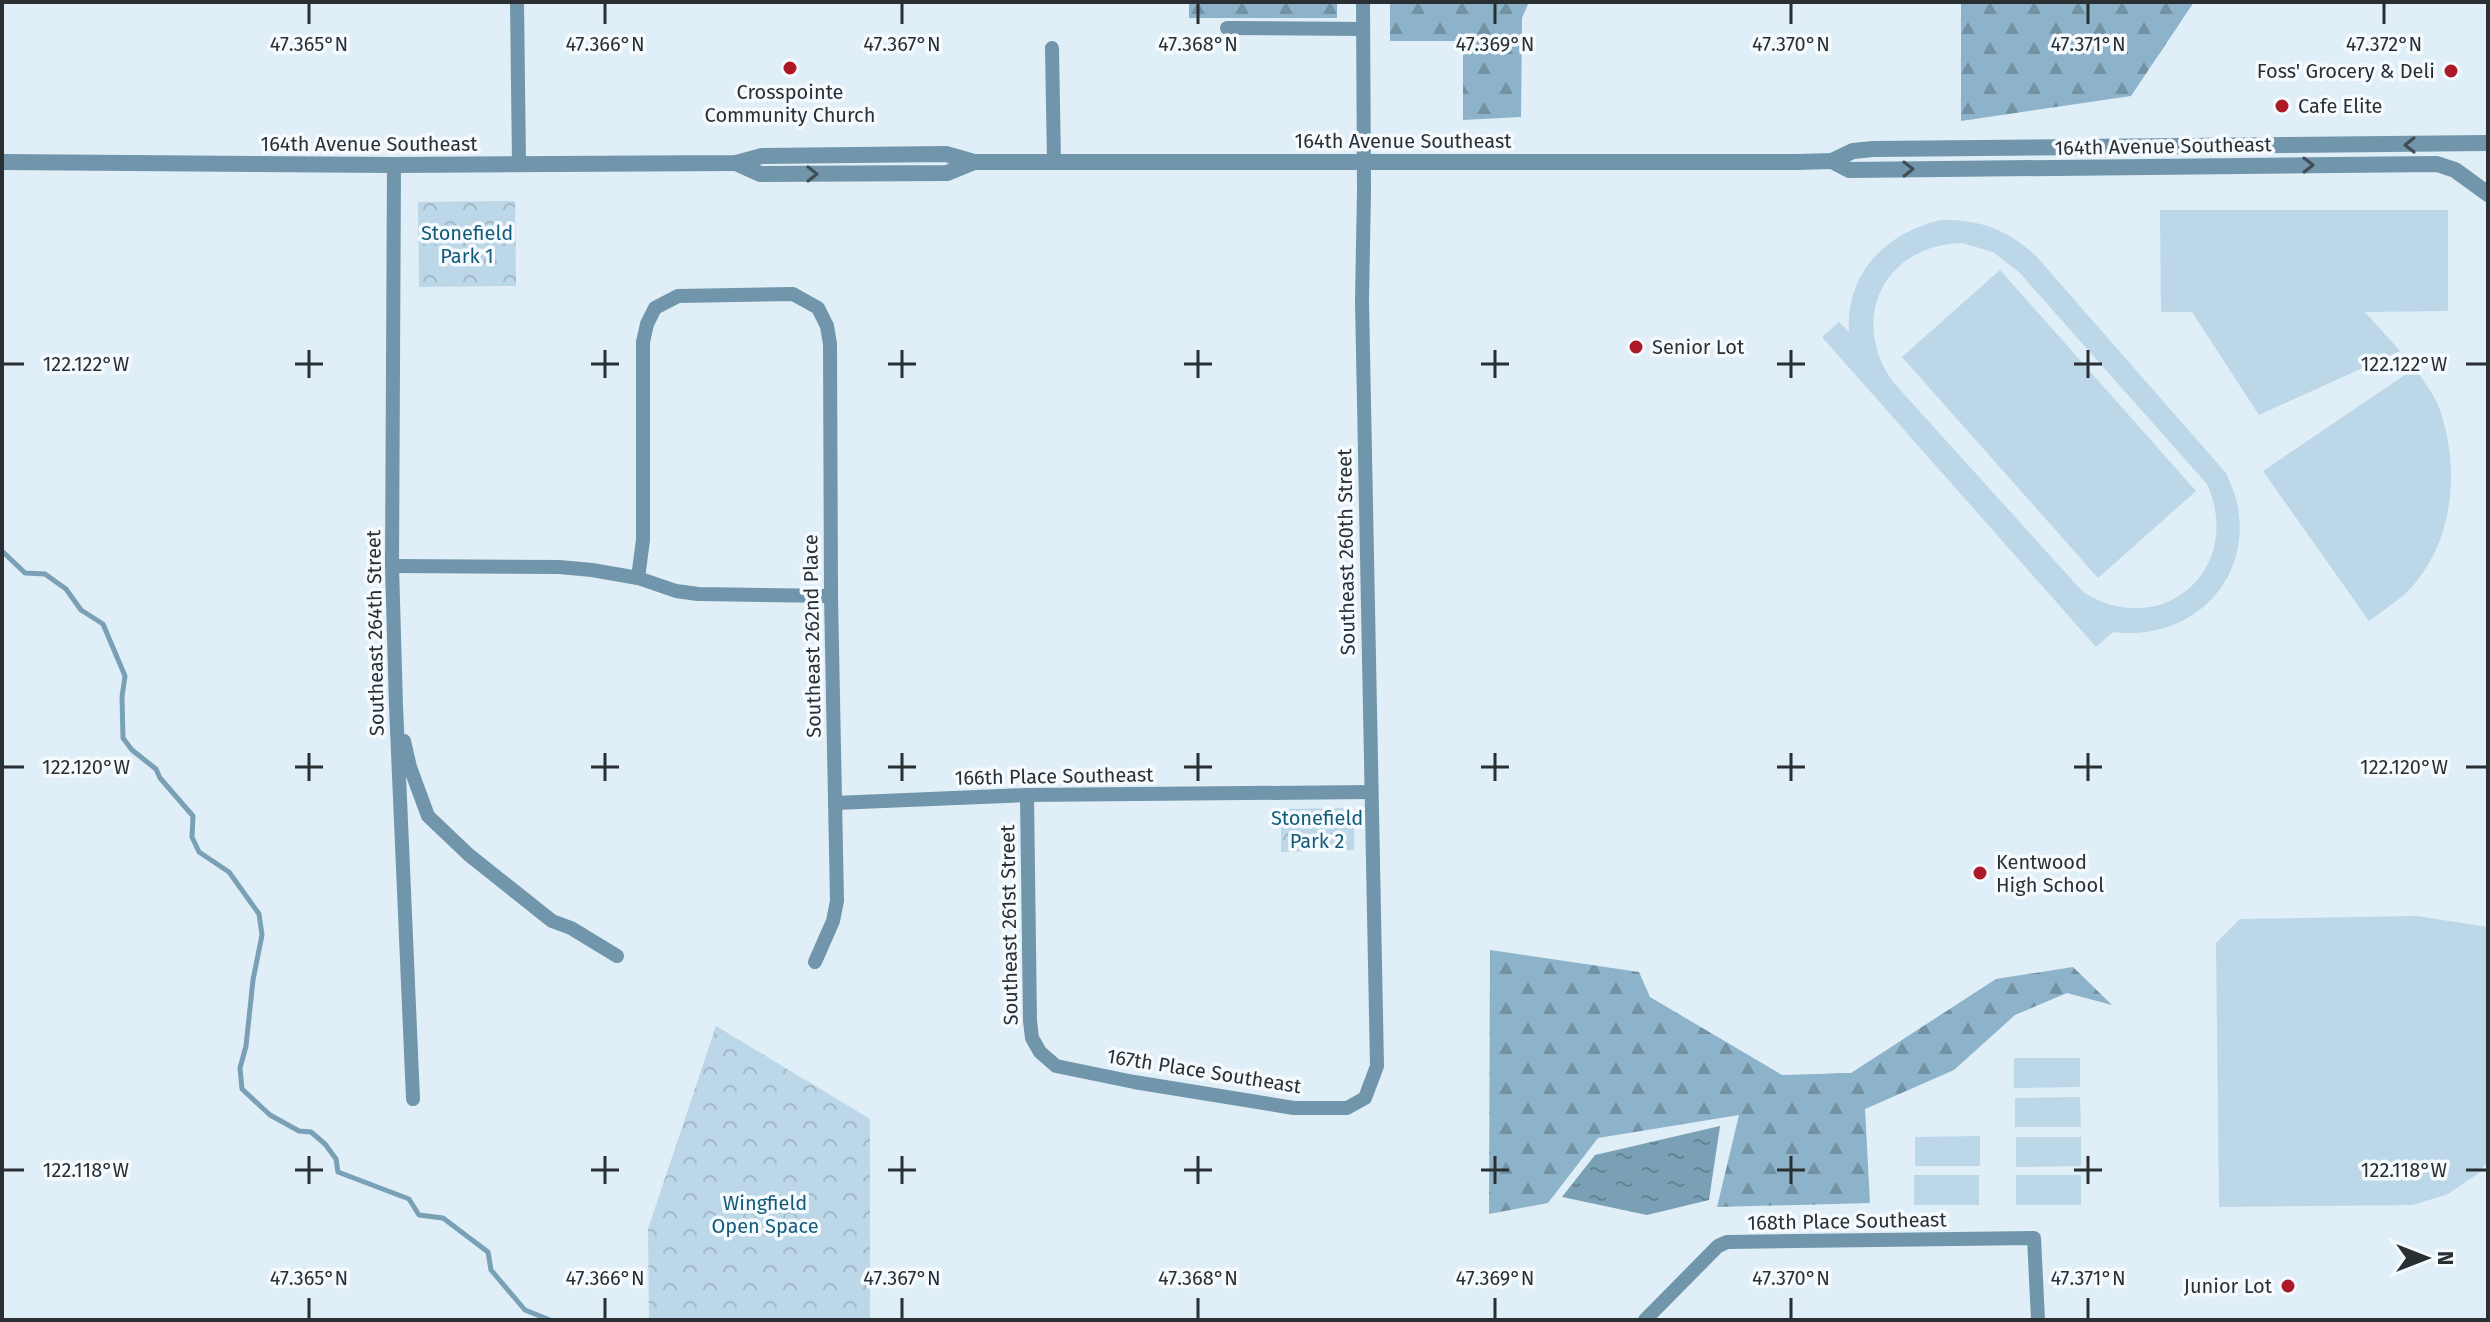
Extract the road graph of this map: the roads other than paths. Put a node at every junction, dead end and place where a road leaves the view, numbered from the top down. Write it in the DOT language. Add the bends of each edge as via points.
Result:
graph roads {
  1 [pos="517,2"];
  2 [pos="1363,2"];
  3 [pos="1227,28"];
  4 [pos="1363,29"];
  5 [pos="1052,48"];
  6 [pos="2488,143"];
  7 [pos="1364,160"];
  8 [pos="1832,161"];
  9 [pos="2,162"];
  10 [pos="1054,162"];
  11 [pos="519,164"];
  12 [pos="394,165"];
  13 [pos="2488,194"];
  14 [pos="392,566"];
  15 [pos="638,578"];
  16 [pos="831,596"];
  17 [pos="396,706"];
  18 [pos="1371,792"];
  19 [pos="1027,795"];
  20 [pos="835,803"];
  21 [pos="617,956"];
  22 [pos="815,962"];
  23 [pos="1040,1052"];
  24 [pos="1365,1098"];
  25 [pos="413,1099"];
  26 [pos="1645,1320"];
  27 [pos="2038,1320"];
  1 -- 11 [label="street"];
  2 -- 4 [label="street, Southeast 260th Street"];
  3 -- 4 [label="street"];
  4 -- 7 [label="street, Southeast 260th Street"];
  5 -- 10 [label="street"];
  6 -- 8 [label="street, 164th Avenue Southeast, one-way" via="1873,149"];
  7 -- 8 [label="street, 164th Avenue Southeast"];
  7 -- 10 [label="street, 164th Avenue Southeast"];
  7 -- 18 [label="street, Southeast 260th Street"];
  8 -- 13 [label="street, 164th Avenue Southeast, one-way" via="1849,170 2437,164"];
  9 -- 12 [label="street, 164th Avenue Southeast"];
  10 -- 11 [label="street, 164th Avenue Southeast" via="974,162 930,154 762,156 736,163"];
  11 -- 12 [label="street, 164th Avenue Southeast"];
  12 -- 14 [label="street, Southeast 264th Street"];
  14 -- 15 [label="street" via="559,567"];
  14 -- 17 [label="street, Southeast 264th Street"];
  15 -- 16 [label="street" via="698,594"];
  15 -- 16 [label="street, Southeast 262nd Place" via="643,540 643,342 655,308 678,296 793,294 818,308 830,344"];
  16 -- 20 [label="street, Southeast 262nd Place"];
  17 -- 21 [label="street" via="428,816 552,921"];
  17 -- 25 [label="street, Southeast 264th Street"];
  18 -- 19 [label="street, 166th Place Southeast"];
  18 -- 24 [label="street, Southeast 260th Street" via="1377,1066"];
  19 -- 20 [label="street, 166th Place Southeast"];
  19 -- 23 [label="street, Southeast 261st Street" via="1030,1021"];
  20 -- 22 [label="street, Southeast 262nd Place" via="837,901"];
  23 -- 24 [label="street, 167th Place Southeast" via="1056,1066 1294,1108 1347,1108"];
  26 -- 27 [label="street, 168th Place Southeast" via="1727,1242 2034,1238"];
}
